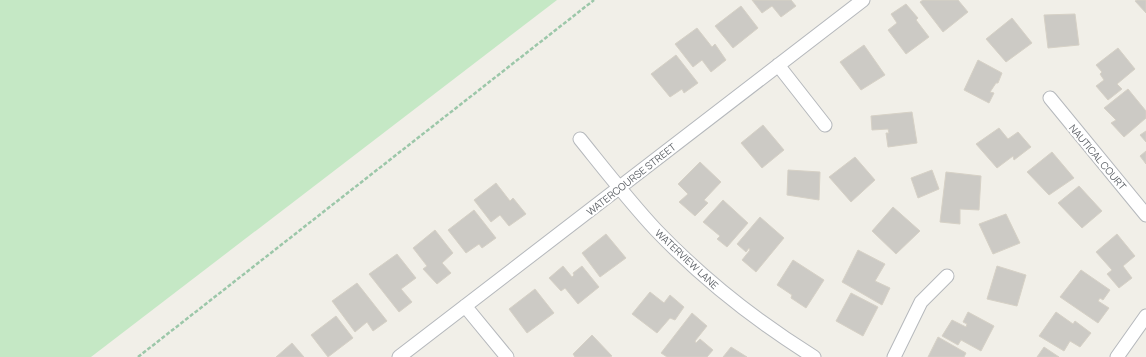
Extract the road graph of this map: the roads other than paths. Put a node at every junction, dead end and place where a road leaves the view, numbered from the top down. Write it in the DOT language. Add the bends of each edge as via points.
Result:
graph roads {
  1 [pos="863,0"];
  2 [pos="778,65"];
  3 [pos="1050,98"];
  4 [pos="825,125"];
  5 [pos="580,139"];
  6 [pos="620,187"];
  7 [pos="1146,215"];
  8 [pos="947,276"];
  9 [pos="465,306"];
  10 [pos="1146,316"];
  11 [pos="399,357"];
  12 [pos="507,357"];
  13 [pos="814,357"];
  14 [pos="894,357"];
  15 [pos="1117,357"];
  1 -- 2 [label="street, WATERCOURSE STREET"];
  2 -- 4 [label="street"];
  2 -- 6 [label="street, WATERCOURSE STREET"];
  3 -- 7 [label="street, NAUTICAL COURT"];
  5 -- 6 [label="street, WATERVIEW LANE"];
  6 -- 9 [label="street, WATERCOURSE STREET"];
  6 -- 13 [label="street, WATERVIEW LANE" via="655,229 698,271 739,306"];
  8 -- 14 [label="street" via="921,302"];
  9 -- 11 [label="street, WATERCOURSE STREET"];
  9 -- 12 [label="street"];
  10 -- 15 [label="street"];
}
